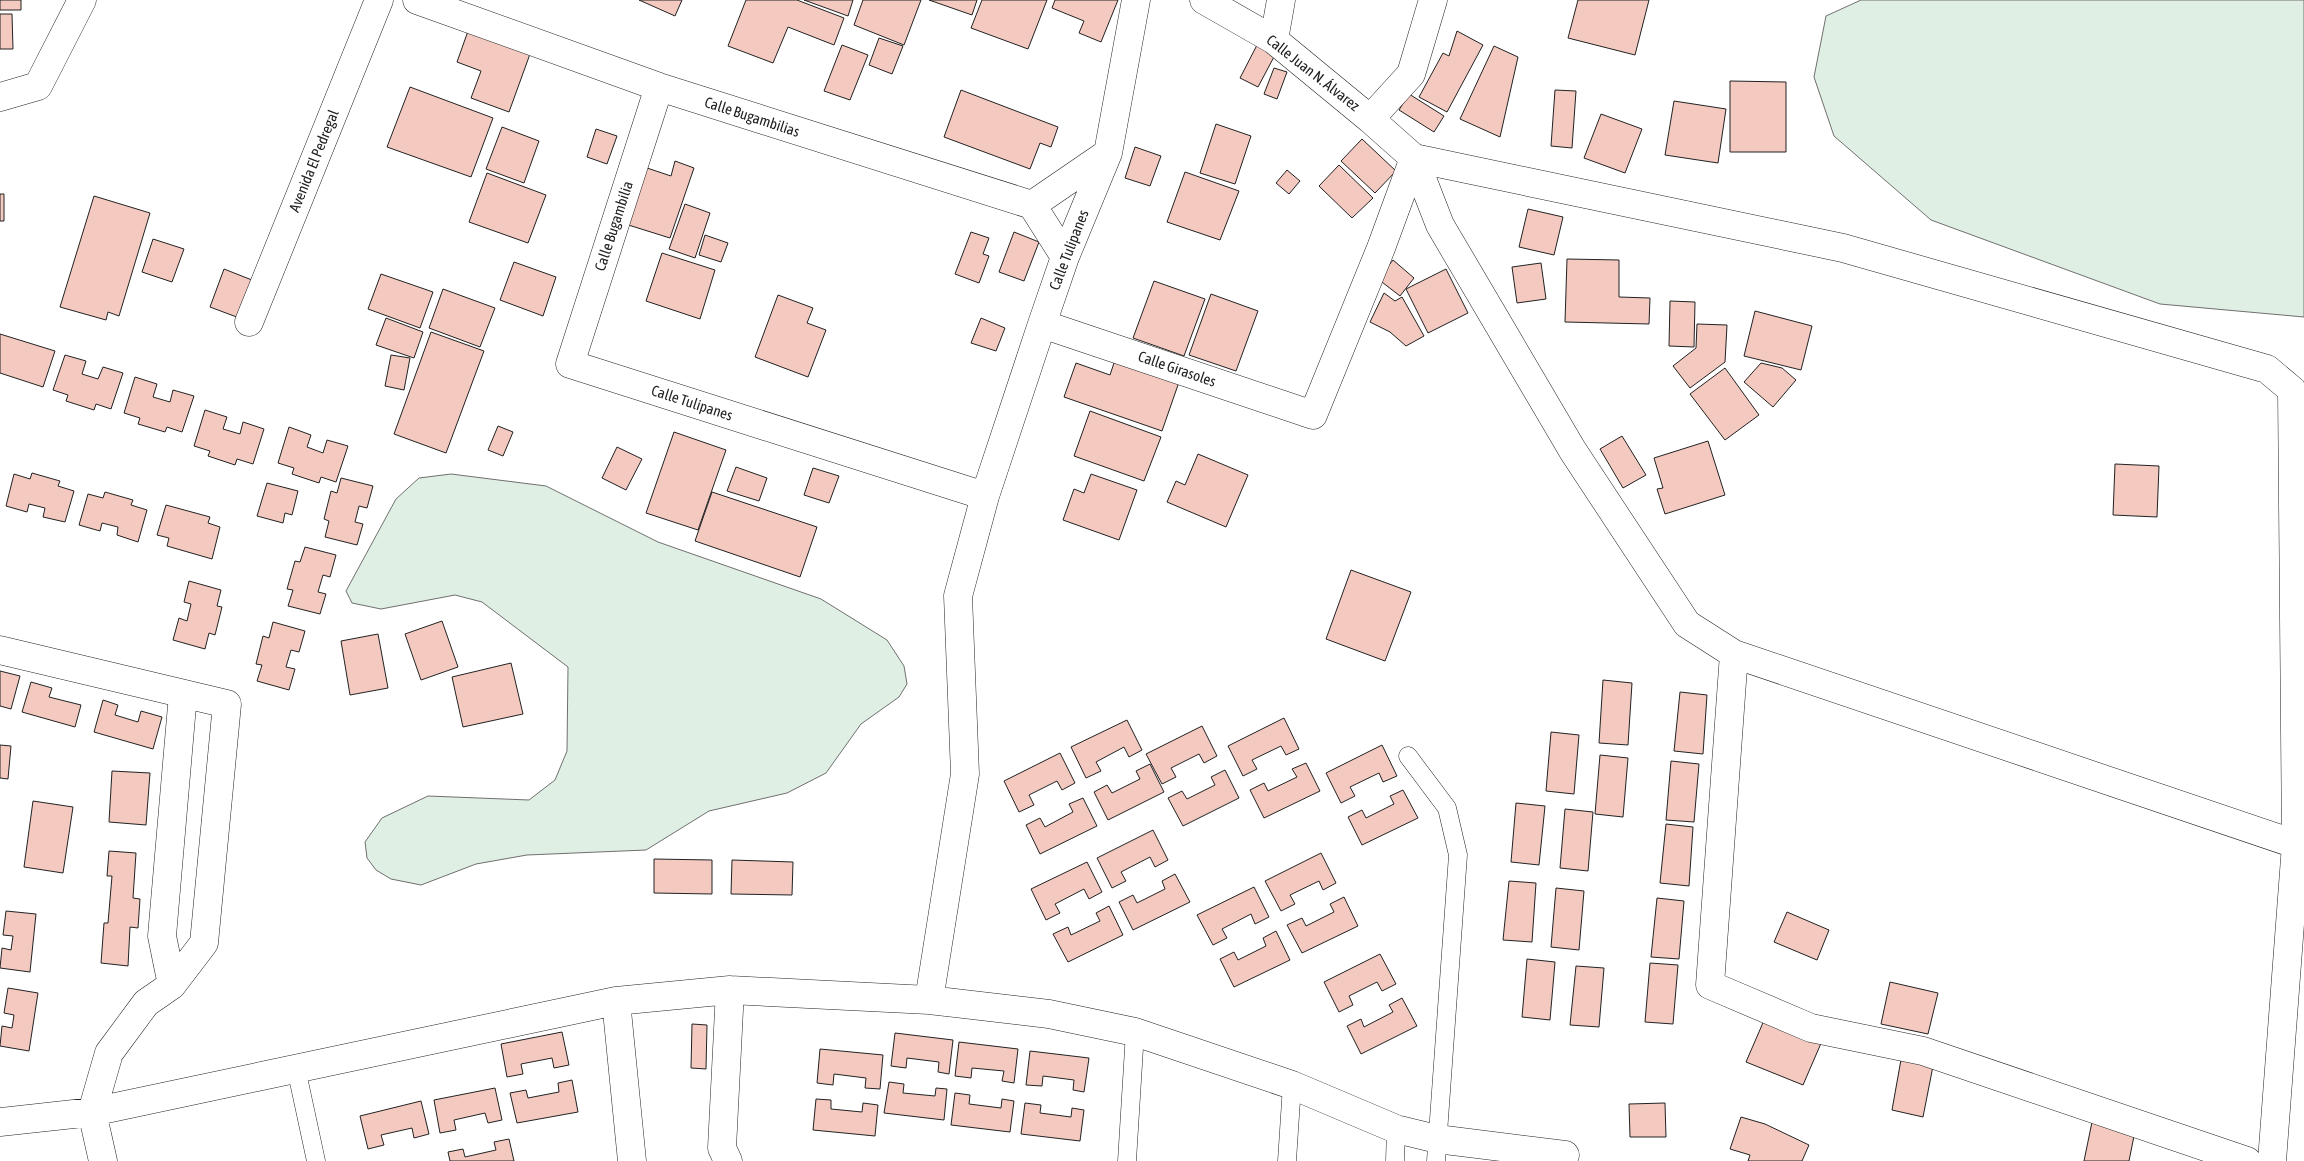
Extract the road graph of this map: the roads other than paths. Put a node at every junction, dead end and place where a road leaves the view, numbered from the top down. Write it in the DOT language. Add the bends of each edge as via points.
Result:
graph roads {
  1 [pos="82,0"];
  2 [pos="379,0"];
  3 [pos="417,0"];
  4 [pos="1136,0"];
  5 [pos="1204,0"];
  6 [pos="1281,0"];
  7 [pos="1432,0"];
  8 [pos="1274,40"];
  9 [pos="658,87"];
  10 [pos="0,97"];
  11 [pos="1370,119"];
  12 [pos="1108,153"];
  13 [pos="1414,158"];
  14 [pos="1032,205"];
  15 [pos="1065,257"];
  16 [pos="250,322"];
  17 [pos="1042,324"];
  18 [pos="570,364"];
  19 [pos="985,496"];
  20 [pos="0,650"];
  21 [pos="1734,654"];
  22 [pos="183,694"];
  23 [pos="1408,756"];
  24 [pos="2300,846"];
  25 [pos="172,985"];
  26 [pos="730,990"];
  27 [pos="929,1000"];
  28 [pos="616,1001"];
  29 [pos="1135,1032"];
  30 [pos="296,1068"];
  31 [pos="1292,1085"];
  32 [pos="92,1112"];
  33 [pos="0,1122"];
  34 [pos="1396,1129"];
  35 [pos="1436,1150"];
  36 [pos="1565,1155"];
  37 [pos="103,1161"];
  38 [pos="316,1161"];
  39 [pos="632,1161"];
  40 [pos="728,1161"];
  41 [pos="1127,1161"];
  42 [pos="1287,1161"];
  43 [pos="1395,1161"];
  44 [pos="2247,1161"];
  45 [pos="2272,1161"];
  1 -- 10 [label="street" via="38,86"];
  2 -- 16 [label="street, Avenida El Pedregal"];
  3 -- 9 [label="street, Calle Bugambilias"];
  4 -- 12 [label="street, Calle Tulipanes"];
  5 -- 8 [label="street, Calle Juan N. Álvarez"];
  6 -- 8 [label="street"];
  7 -- 11 [label="street" via="1411,74"];
  8 -- 11 [label="street, Calle Juan N. Álvarez"];
  9 -- 14 [label="street, Calle Bugambilias"];
  9 -- 18 [label="street, Calle Bugambilia"];
  11 -- 13 [label="street, Calle Juan N. Álvarez"];
  12 -- 14 [label="street"];
  12 -- 15 [label="street, Calle Tulipanes"];
  13 -- 17 [label="street, Calle Girasoles" via="1313,415"];
  13 -- 21 [label="street" via="1440,225 1573,451 1687,624"];
  13 -- 24 [label="street" via="1843,248 2267,369 2292,390"];
  14 -- 15 [label="street"];
  15 -- 17 [label="street, Calle Tulipanes"];
  17 -- 19 [label="street, Calle Tulipanes"];
  18 -- 19 [label="street, Calle Tulipanes"];
  19 -- 27 [label="street, Calle Tulipanes" via="958,596 965,774"];
  20 -- 22 [label="street"];
  21 -- 24 [label="street"];
  21 -- 44 [label="street" via="1710,985 1811,1028 1923,1051"];
  22 -- 25 [label="street" via="162,936"];
  22 -- 25 [label="street" via="226,704 204,943"];
  23 -- 35 [label="lane" via="1447,808 1458,855"];
  24 -- 45 [label="street"];
  25 -- 32 [label="street" via="146,1003 109,1053"];
  26 -- 27 [label="street"];
  26 -- 28 [label="street"];
  26 -- 40 [label="street" via="722,1148"];
  27 -- 29 [label="street" via="1049,1014"];
  28 -- 30 [label="street"];
  28 -- 39 [label="street"];
  29 -- 31 [label="street"];
  29 -- 41 [label="lane"];
  30 -- 32 [label="street"];
  30 -- 38 [label="lane"];
  31 -- 34 [label="street"];
  31 -- 42 [label="lane"];
  32 -- 33 [label="street"];
  32 -- 37 [label="street"];
  34 -- 35 [label="street"];
  34 -- 43 [label="lane"];
  35 -- 36 [label="street"];
}
